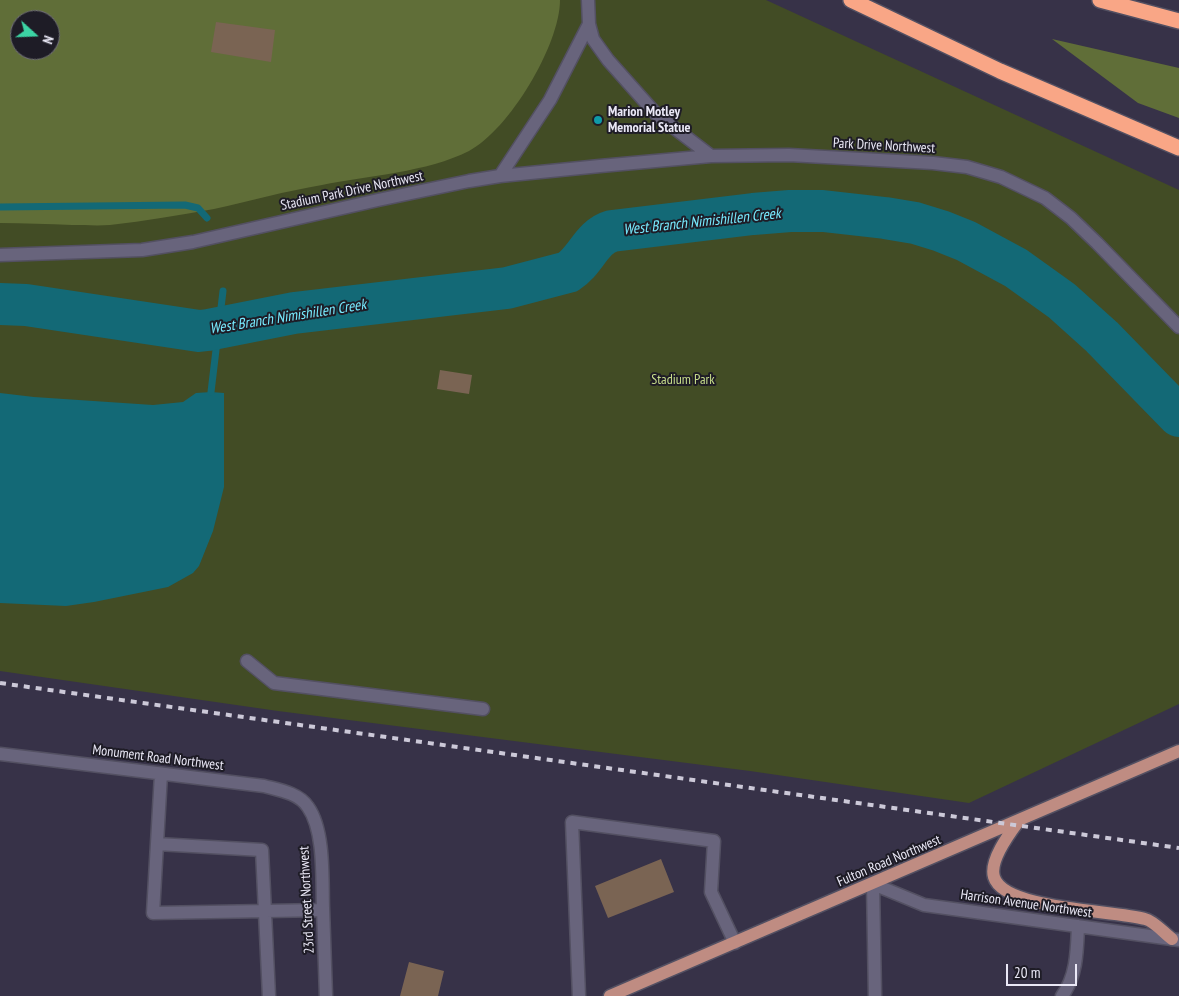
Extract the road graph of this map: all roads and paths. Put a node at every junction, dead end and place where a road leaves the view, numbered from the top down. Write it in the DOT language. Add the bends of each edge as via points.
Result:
graph roads {
  1 [pos="588,0"];
  2 [pos="851,0"];
  3 [pos="1100,0"];
  4 [pos="1179,21"];
  5 [pos="589,24"];
  6 [pos="1179,148"];
  7 [pos="711,156"];
  8 [pos="500,176"];
  9 [pos="0,255"];
  10 [pos="1179,327"];
  11 [pos="246,661"];
  12 [pos="483,709"];
  13 [pos="1179,751"];
  14 [pos="0,754"];
  15 [pos="161,774"];
  16 [pos="308,806"];
  17 [pos="1019,821"];
  18 [pos="157,844"];
  19 [pos="873,884"];
  20 [pos="323,910"];
  21 [pos="265,912"];
  22 [pos="1078,926"];
  23 [pos="1176,940"];
  24 [pos="735,943"];
  25 [pos="613,995"];
  26 [pos="269,996"];
  27 [pos="326,996"];
  28 [pos="579,996"];
  29 [pos="875,996"];
  30 [pos="1062,996"];
  1 -- 5 [label="street"];
  2 -- 6 [label="highway" via="1000,71"];
  3 -- 4 [label="highway"];
  5 -- 7 [label="street" via="593,39 608,60 656,114"];
  5 -- 8 [label="street" via="550,100"];
  7 -- 8 [label="street, Stadium Park Drive Northwest"];
  7 -- 10 [label="street, Park Drive Northwest" via="789,155 934,163 967,167 1001,177 1044,198 1071,218"];
  8 -- 9 [label="street, Stadium Park Drive Northwest" via="193,242 142,250"];
  11 -- 12 [label="street" via="274,683"];
  13 -- 17 [label="main road, Fulton Road Northwest"];
  14 -- 15 [label="street, Monument Road Northwest"];
  15 -- 16 [label="street, Monument Road Northwest" via="264,786 288,792"];
  15 -- 18 [label="street"];
  16 -- 20 [label="street, 23rd Street Northwest" via="321,844"];
  17 -- 19 [label="main road, Fulton Road Northwest"];
  17 -- 23 [label="main road" via="1002,844 993,875 1007,893 1032,902 1147,919"];
  18 -- 21 [label="street" via="262,850"];
  18 -- 21 [label="street" via="153,913"];
  19 -- 22 [label="street, Harrison Avenue Northwest" via="924,905"];
  19 -- 24 [label="main road, Fulton Road Northwest"];
  19 -- 29 [label="street"];
  20 -- 21 [label="street"];
  20 -- 27 [label="street, 23rd Street Northwest"];
  21 -- 26 [label="street"];
  22 -- 23 [label="street, Harrison Avenue Northwest"];
  22 -- 30 [label="street" via="1076,960"];
  24 -- 25 [label="main road, Fulton Road Northwest"];
  24 -- 28 [label="street" via="712,892 714,841 572,822"];
}
